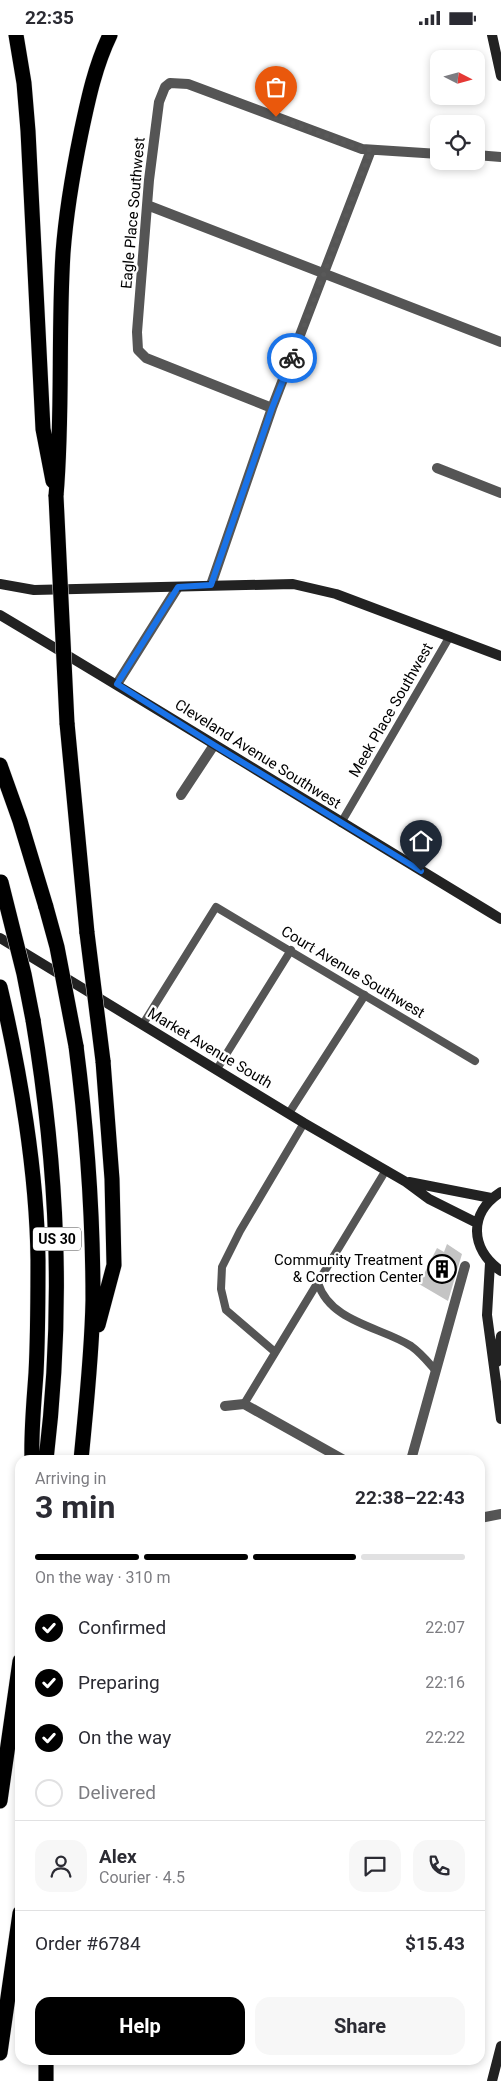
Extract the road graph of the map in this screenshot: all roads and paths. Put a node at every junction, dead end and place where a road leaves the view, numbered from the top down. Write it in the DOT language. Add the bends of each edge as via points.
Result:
graph roads {
  1 [pos="16,35"];
  2 [pos="110,35"];
  3 [pos="492,35"];
  4 [pos="501,76"];
  5 [pos="371,150"];
  6 [pos="430,153"];
  7 [pos="485,156"];
  8 [pos="501,157"];
  9 [pos="147,205"];
  10 [pos="324,274"];
  11 [pos="501,342"];
  12 [pos="272,408"];
  13 [pos="437,468"];
  14 [pos="501,493"];
  15 [pos="56,496"];
  16 [pos="0,584"];
  17 [pos="211,585"];
  18 [pos="178,587"];
  19 [pos="0,615"];
  20 [pos="450,636"];
  21 [pos="501,655"];
  22 [pos="117,684"];
  23 [pos="214,745"];
  24 [pos="0,765"];
  25 [pos="181,795"];
  26 [pos="341,823"];
  27 [pos="0,881"];
  28 [pos="501,919"];
  29 [pos="0,938"];
  30 [pos="291,950"];
  31 [pos="0,987"];
  32 [pos="365,995"];
  33 [pos="143,1025"];
  34 [pos="475,1061"];
  35 [pos="217,1069"];
  36 [pos="289,1113"];
  37 [pos="304,1123"];
  38 [pos="386,1170"];
  39 [pos="406,1182"];
  40 [pos="501,1192"];
  41 [pos="491,1198"];
  42 [pos="477,1223"];
  43 [pos="490,1263"];
  44 [pos="465,1266"];
  45 [pos="501,1271"];
  46 [pos="318,1283"];
  47 [pos="501,1336"];
  48 [pos="275,1352"];
  49 [pos="90,1355"];
  50 [pos="436,1371"];
  51 [pos="495,1375"];
  52 [pos="244,1404"];
  53 [pos="225,1406"];
  54 [pos="501,1419"];
  55 [pos="32,1455"];
  56 [pos="46,1455"];
  57 [pos="81,1455"];
  58 [pos="335,1455"];
  59 [pos="412,1455"];
  60 [pos="501,1514"];
  61 [pos="485,1517"];
  62 [pos="15,1696"];
  63 [pos="0,1801"];
  64 [pos="15,1948"];
  65 [pos="501,2046"];
  66 [pos="0,2053"];
  67 [pos="46,2065"];
  68 [pos="46,2081"];
  69 [pos="492,2081"];
  1 -- 15 [label="highway" via="24,83 43,429"];
  2 -- 15 [label="highway" via="102,50 74,167 63,253 60,445"];
  3 -- 4 [label="main road"];
  5 -- 6 [label="street"];
  5 -- 9 [label="street, Eagle Place Southwest" via="188,84 170,83 159,102"];
  5 -- 10 [label="street"];
  7 -- 8 [label="street"];
  9 -- 10 [label="street"];
  9 -- 12 [label="street, Eagle Place Southwest" via="138,350 146,359"];
  10 -- 11 [label="street"];
  10 -- 12 [label="street"];
  12 -- 17 [label="street"];
  13 -- 14 [label="street"];
  15 -- 49 [label="highway, bridge" via="67,723 112,1179 114,1265"];
  16 -- 18 [label="main road" via="34,590"];
  17 -- 18 [label="main road"];
  17 -- 20 [label="main road" via="276,583 314,588"];
  18 -- 22 [label="street"];
  19 -- 22 [label="main road, Cleveland Avenue Southwest"];
  20 -- 21 [label="main road"];
  20 -- 26 [label="lane, Meek Place Southwest"];
  22 -- 23 [label="main road, Cleveland Avenue Southwest"];
  23 -- 25 [label="street"];
  23 -- 26 [label="main road, Cleveland Avenue Southwest"];
  24 -- 49 [label="highway, US 30, bridge" via="57,947 76,1046 91,1200 93,1302"];
  26 -- 28 [label="main road, Cleveland Avenue Southwest"];
  27 -- 56 [label="highway, US 30, bridge" via="33,1020 50,1137 56,1237 56,1337"];
  29 -- 33 [label="main road, Market Avenue South"];
  30 -- 32 [label="lane, Court Avenue Southwest"];
  30 -- 33 [label="lane, Court Avenue Southwest" via="216,907"];
  30 -- 35 [label="lane"];
  31 -- 55 [label="highway" via="28,1140 35,1198 38,1322"];
  32 -- 34 [label="lane, Court Avenue Southwest"];
  32 -- 36 [label="lane"];
  33 -- 35 [label="main road, Market Avenue South"];
  35 -- 36 [label="main road, Market Avenue South"];
  36 -- 37 [label="main road, Market Avenue South"];
  37 -- 38 [label="main road, Market Avenue South"];
  37 -- 48 [label="lane" via="222,1267 221,1289 226,1310"];
  38 -- 39 [label="main road, Market Avenue South"];
  38 -- 46 [label="lane"];
  39 -- 41 [label="main road, Market Avenue South"];
  39 -- 42 [label="main road, Market Avenue South" via="429,1199"];
  40 -- 41 [label="main road"];
  41 -- 42 [label="main road"];
  42 -- 43 [label="main road" via="481,1251"];
  43 -- 45 [label="main road"];
  43 -- 51 [label="main road" via="487,1315"];
  44 -- 50 [label="street"];
  46 -- 48 [label="lane"];
  46 -- 50 [label="lane" via="324,1297 337,1309 412,1347"];
  47 -- 51 [label="main road"];
  48 -- 52 [label="lane"];
  49 -- 57 [label="highway, US 30"];
  50 -- 59 [label="street"];
  51 -- 54 [label="main road"];
  52 -- 53 [label="street"];
  52 -- 58 [label="street"];
  60 -- 61 [label="street"];
  62 -- 63 [label="highway"];
  64 -- 66 [label="highway"];
  65 -- 69 [label="main road"];
  67 -- 68 [label="highway"];
}
